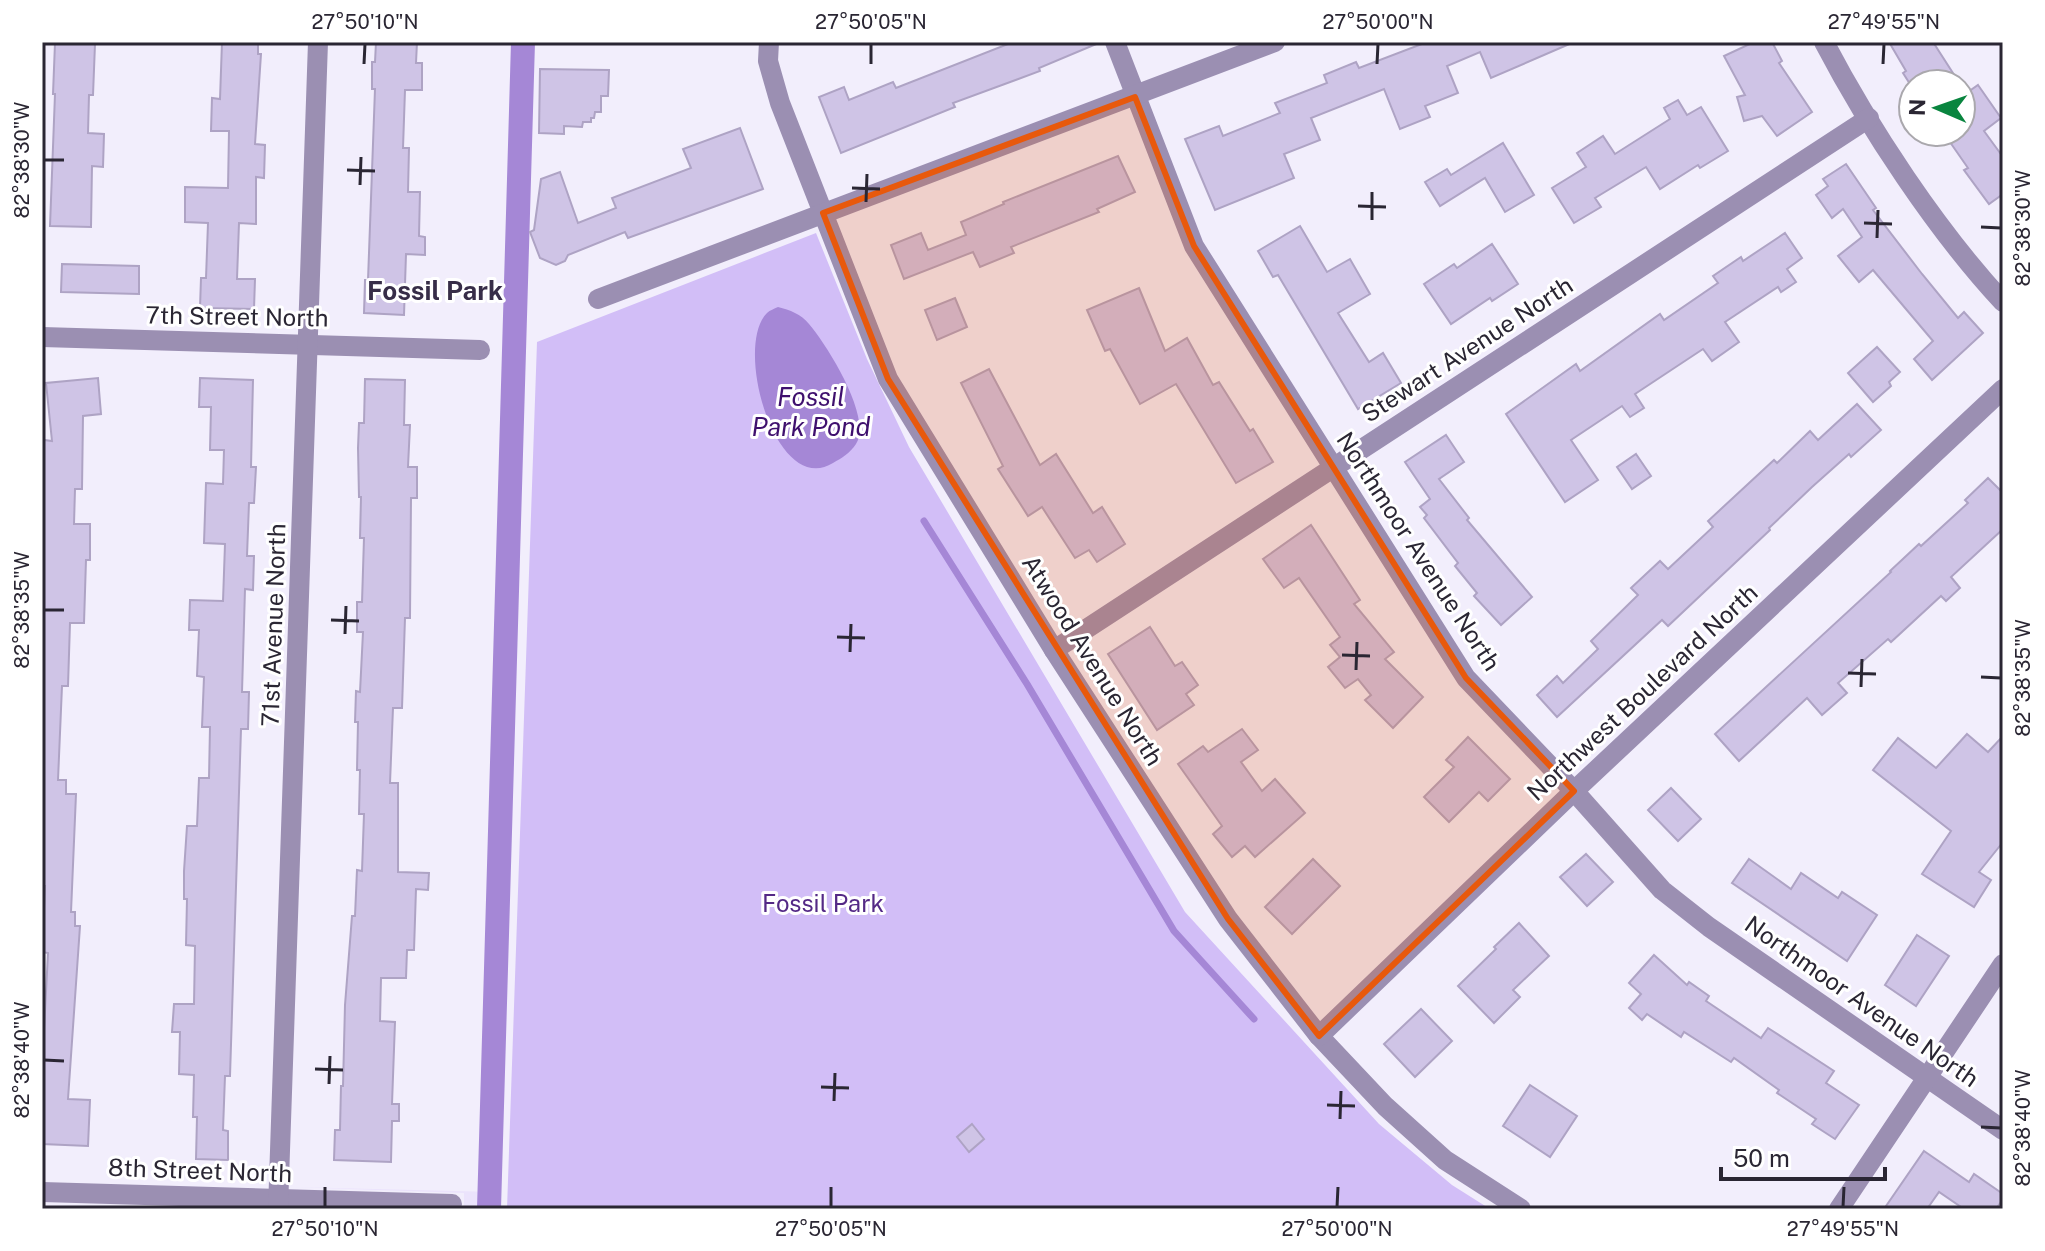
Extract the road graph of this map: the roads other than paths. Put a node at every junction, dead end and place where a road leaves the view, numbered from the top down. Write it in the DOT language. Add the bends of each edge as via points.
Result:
graph roads {
  1 [pos="318,42"];
  2 [pos="769,42"];
  3 [pos="1115,42"];
  4 [pos="1275,42"];
  5 [pos="1824,42"];
  6 [pos="1135,97"];
  7 [pos="1869,118"];
  8 [pos="823,213"];
  9 [pos="598,299"];
  10 [pos="2003,302"];
  11 [pos="42,337"];
  12 [pos="308,343"];
  13 [pos="480,350"];
  14 [pos="2003,389"];
  15 [pos="1333,467"];
  16 [pos="1054,650"];
  17 [pos="1574,791"];
  18 [pos="2003,964"];
  19 [pos="1319,1036"];
  20 [pos="1929,1078"];
  21 [pos="2003,1130"];
  22 [pos="42,1192"];
  23 [pos="278,1204"];
  24 [pos="452,1204"];
  25 [pos="1521,1209"];
  26 [pos="1839,1209"];
  1 -- 12 [label="street, 71st Avenue North"];
  2 -- 8 [label="street, Atwood Avenue North" via="768,61 780,103"];
  3 -- 6 [label="street, Northmoor Avenue North"];
  4 -- 6 [label="street"];
  5 -- 7 [label="street"];
  6 -- 8 [label="street"];
  6 -- 15 [label="street, Northmoor Avenue North" via="1194,246"];
  7 -- 10 [label="street" via="1942,228"];
  7 -- 15 [label="street, Stewart Avenue North"];
  8 -- 9 [label="street"];
  8 -- 16 [label="street, Atwood Avenue North" via="888,379"];
  11 -- 12 [label="street, 7th Street North"];
  12 -- 13 [label="street, 7th Street North"];
  12 -- 23 [label="street, 71st Avenue North"];
  14 -- 17 [label="street, Northwest Boulevard North"];
  15 -- 16 [label="street, Stewart Avenue North"];
  15 -- 17 [label="street, Northmoor Avenue North" via="1466,678"];
  16 -- 19 [label="street, Atwood Avenue North" via="1228,919"];
  17 -- 19 [label="street, Northwest Boulevard North"];
  17 -- 20 [label="street, Northmoor Avenue North" via="1662,890"];
  18 -- 20 [label="street"];
  19 -- 25 [label="street, Atwood Avenue North" via="1445,1160"];
  20 -- 21 [label="street, Northmoor Avenue North"];
  20 -- 26 [label="street"];
  22 -- 23 [label="street, 8th Street North"];
  23 -- 24 [label="street, 8th Street North"];
}
